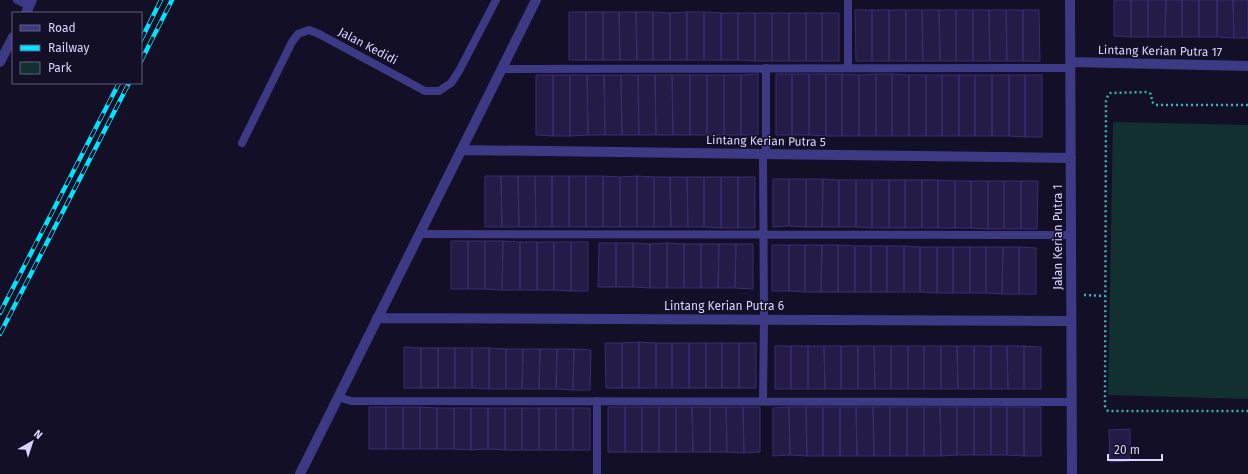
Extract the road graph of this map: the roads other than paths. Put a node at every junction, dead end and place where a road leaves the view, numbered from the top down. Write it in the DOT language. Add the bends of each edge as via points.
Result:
graph roads {
  1 [pos="17,0"];
  2 [pos="496,0"];
  3 [pos="536,0"];
  4 [pos="848,0"];
  5 [pos="1070,0"];
  6 [pos="29,6"];
  7 [pos="12,39"];
  8 [pos="0,62"];
  9 [pos="1070,65"];
  10 [pos="1248,66"];
  11 [pos="766,68"];
  12 [pos="848,68"];
  13 [pos="502,69"];
  14 [pos="242,143"];
  15 [pos="461,150"];
  16 [pos="764,154"];
  17 [pos="1071,158"];
  18 [pos="419,234"];
  19 [pos="763,234"];
  20 [pos="1071,235"];
  21 [pos="377,318"];
  22 [pos="764,320"];
  23 [pos="1071,321"];
  24 [pos="338,397"];
  25 [pos="597,401"];
  26 [pos="763,401"];
  27 [pos="1072,402"];
  28 [pos="300,474"];
  29 [pos="597,474"];
  30 [pos="1072,474"];
  1 -- 6 [label="lane"];
  2 -- 14 [label="lane, Jalan Kedidi" via="460,71 451,83 439,91 425,91 319,34 309,30 298,34"];
  3 -- 13 [label="street"];
  4 -- 12 [label="lane"];
  5 -- 9 [label="street, Jalan Kerian Putra 1"];
  7 -- 8 [label="street"];
  9 -- 10 [label="street, Lintang Kerian Putra 17"];
  9 -- 12 [label="lane"];
  9 -- 17 [label="street, Jalan Kerian Putra 1"];
  11 -- 12 [label="lane"];
  11 -- 13 [label="lane"];
  11 -- 16 [label="lane"];
  13 -- 15 [label="street"];
  15 -- 16 [label="street, Lintang Kerian Putra 5"];
  15 -- 18 [label="street"];
  16 -- 17 [label="street, Lintang Kerian Putra 5"];
  16 -- 19 [label="lane"];
  17 -- 20 [label="street, Jalan Kerian Putra 1"];
  18 -- 19 [label="lane"];
  18 -- 21 [label="street"];
  19 -- 20 [label="lane"];
  19 -- 22 [label="lane"];
  20 -- 23 [label="street, Jalan Kerian Putra 1"];
  21 -- 22 [label="street, Lintang Kerian Putra 6"];
  21 -- 24 [label="street"];
  22 -- 23 [label="street, Lintang Kerian Putra 6"];
  22 -- 26 [label="lane"];
  23 -- 27 [label="street, Jalan Kerian Putra 1"];
  24 -- 25 [label="lane" via="352,401"];
  24 -- 28 [label="street"];
  25 -- 26 [label="lane"];
  25 -- 29 [label="lane"];
  26 -- 27 [label="lane"];
  27 -- 30 [label="street, Jalan Kerian Putra 1"];
}
